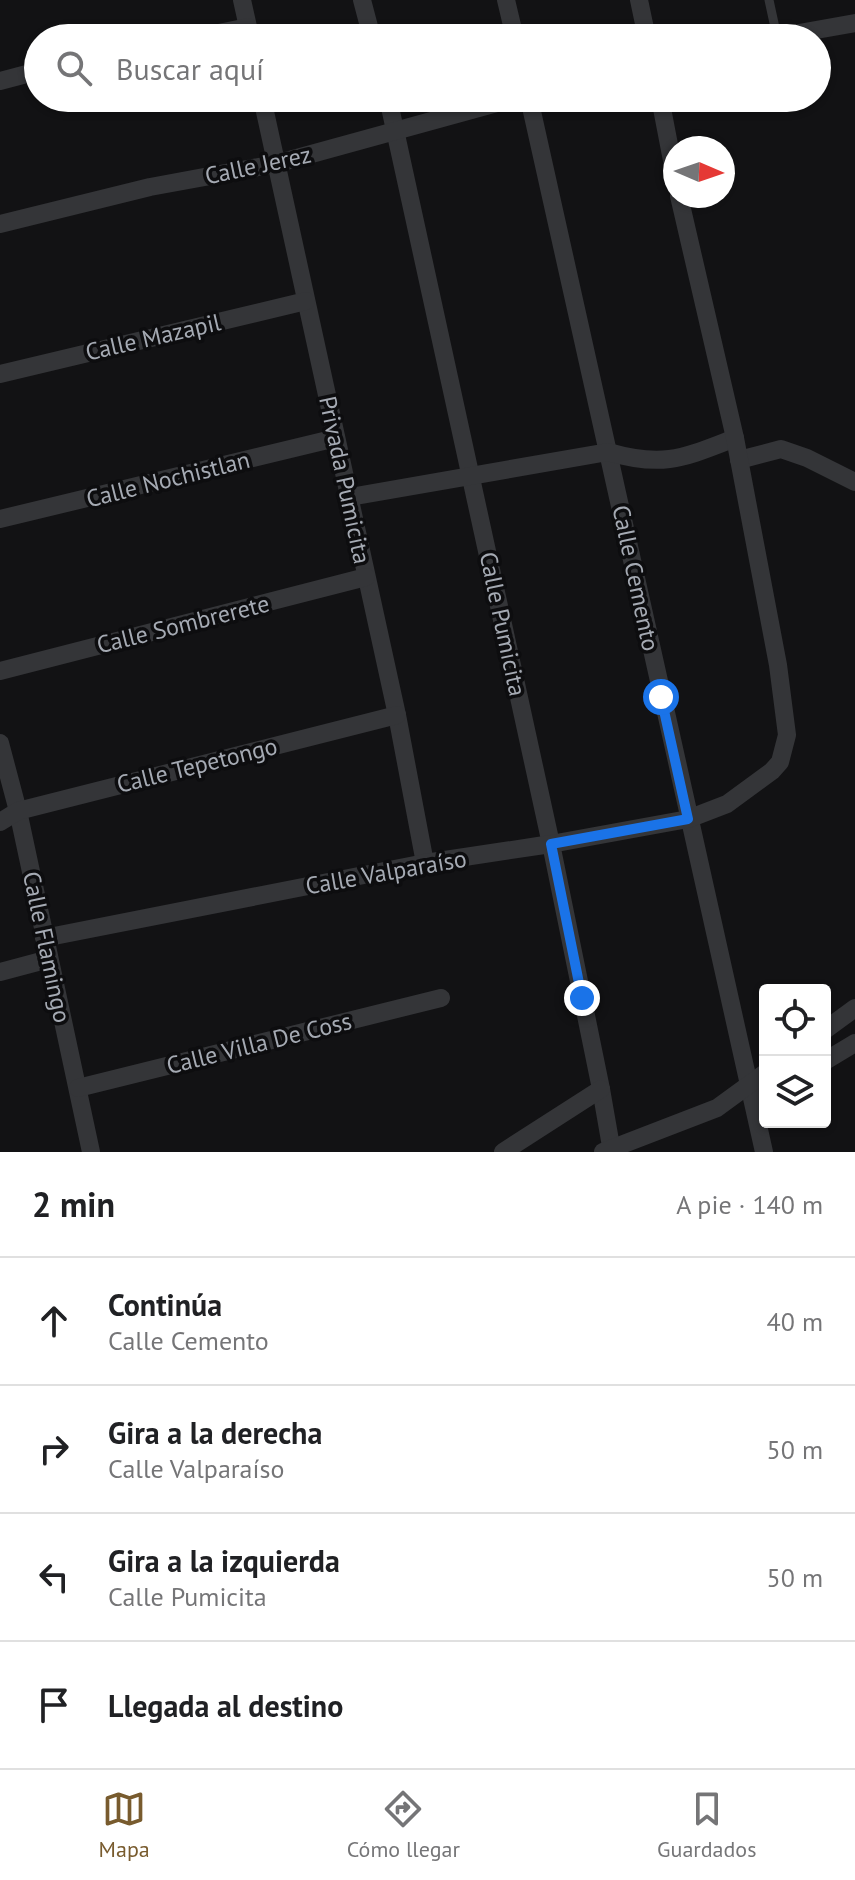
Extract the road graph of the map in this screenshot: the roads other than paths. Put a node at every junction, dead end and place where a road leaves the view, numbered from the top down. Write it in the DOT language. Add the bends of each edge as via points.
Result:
graph roads {
  1 [pos="242,0"];
  2 [pos="362,0"];
  3 [pos="506,0"];
  4 [pos="639,0"];
  5 [pos="769,0"];
  6 [pos="855,23"];
  7 [pos="248,24"];
  8 [pos="368,24"];
  9 [pos="512,24"];
  10 [pos="644,24"];
  11 [pos="772,24"];
  12 [pos="831,27"];
  13 [pos="24,75"];
  14 [pos="0,81"];
  15 [pos="265,112"];
  16 [pos="392,112"];
  17 [pos="466,112"];
  18 [pos="532,112"];
  19 [pos="663,112"];
  20 [pos="397,132"];
  21 [pos="667,136"];
  22 [pos="275,164"];
  23 [pos="682,208"];
  24 [pos="0,224"];
  25 [pos="306,301"];
  26 [pos="0,374"];
  27 [pos="336,438"];
  28 [pos="735,438"];
  29 [pos="608,452"];
  30 [pos="739,460"];
  31 [pos="471,475"];
  32 [pos="855,482"];
  33 [pos="350,497"];
  34 [pos="0,519"];
  35 [pos="366,577"];
  36 [pos="0,671"];
  37 [pos="397,715"];
  38 [pos="0,743"];
  39 [pos="18,811"];
  40 [pos="688,819"];
  41 [pos="0,822"];
  42 [pos="551,844"];
  43 [pos="425,863"];
  44 [pos="44,938"];
  45 [pos="49,959"];
  46 [pos="0,972"];
  47 [pos="441,998"];
  48 [pos="855,1008"];
  49 [pos="831,1026"];
  50 [pos="855,1043"];
  51 [pos="831,1057"];
  52 [pos="757,1079"];
  53 [pos="78,1088"];
  54 [pos="601,1089"];
  55 [pos="759,1101"];
  56 [pos="717,1108"];
  57 [pos="762,1128"];
  58 [pos="608,1151"];
  59 [pos="91,1152"];
  60 [pos="503,1152"];
  61 [pos="764,1152"];
  1 -- 7 [label="street"];
  2 -- 8 [label="street"];
  3 -- 9 [label="street"];
  4 -- 10 [label="street"];
  5 -- 11 [label="lane"];
  6 -- 12 [label="street"];
  13 -- 14 [label="street"];
  15 -- 22 [label="street, Privada Pumicita"];
  16 -- 20 [label="street, Calle Pumicita"];
  17 -- 20 [label="street, Calle Jerez"];
  18 -- 29 [label="street, Calle Cemento"];
  19 -- 21 [label="street"];
  20 -- 22 [label="street, Calle Jerez"];
  20 -- 31 [label="street, Calle Pumicita"];
  22 -- 24 [label="street, Calle Jerez" via="150,187"];
  22 -- 25 [label="street, Privada Pumicita"];
  23 -- 28 [label="street, Calle Valparaíso"];
  25 -- 26 [label="street, Calle Mazapil"];
  25 -- 27 [label="street, Privada Pumicita"];
  27 -- 33 [label="street, Privada Pumicita"];
  27 -- 34 [label="street, Calle Nochistlan"];
  28 -- 29 [label="street" via="678,459 638,460"];
  28 -- 30 [label="street, Calle Valparaíso"];
  29 -- 31 [label="street"];
  29 -- 40 [label="street, Calle Cemento"];
  30 -- 32 [label="street" via="781,449"];
  30 -- 40 [label="street, Calle Valparaíso" via="787,735 772,771 727,804"];
  31 -- 33 [label="street"];
  31 -- 42 [label="street, Calle Pumicita"];
  33 -- 35 [label="street, Privada Pumicita"];
  35 -- 36 [label="street, Calle Sombrerete"];
  35 -- 37 [label="street, Privada Pumicita"];
  37 -- 39 [label="street, Calle Tepetongo"];
  37 -- 43 [label="street, Privada Pumicita"];
  38 -- 39 [label="street, Calle Flamingo"];
  39 -- 41 [label="street, Calle Tepetongo"];
  39 -- 44 [label="street, Calle Flamingo"];
  40 -- 42 [label="street, Calle Valparaíso"];
  40 -- 52 [label="street, Calle Cemento"];
  42 -- 43 [label="street, Calle Valparaíso"];
  42 -- 54 [label="street, Calle Pumicita"];
  43 -- 44 [label="street, Calle Valparaíso"];
  44 -- 45 [label="street, Calle Flamingo"];
  45 -- 46 [label="street"];
  45 -- 53 [label="street, Calle Flamingo"];
  47 -- 53 [label="street, Calle Villa De Coss"];
  48 -- 49 [label="street"];
  50 -- 51 [label="street"];
  52 -- 55 [label="street, Calle Cemento"];
  52 -- 56 [label="street"];
  53 -- 59 [label="street, Calle Flamingo"];
  54 -- 58 [label="street, Calle Pumicita"];
  54 -- 60 [label="street"];
  55 -- 56 [label="street"];
  56 -- 58 [label="street"];
  57 -- 61 [label="street, Calle Cemento"];
}
